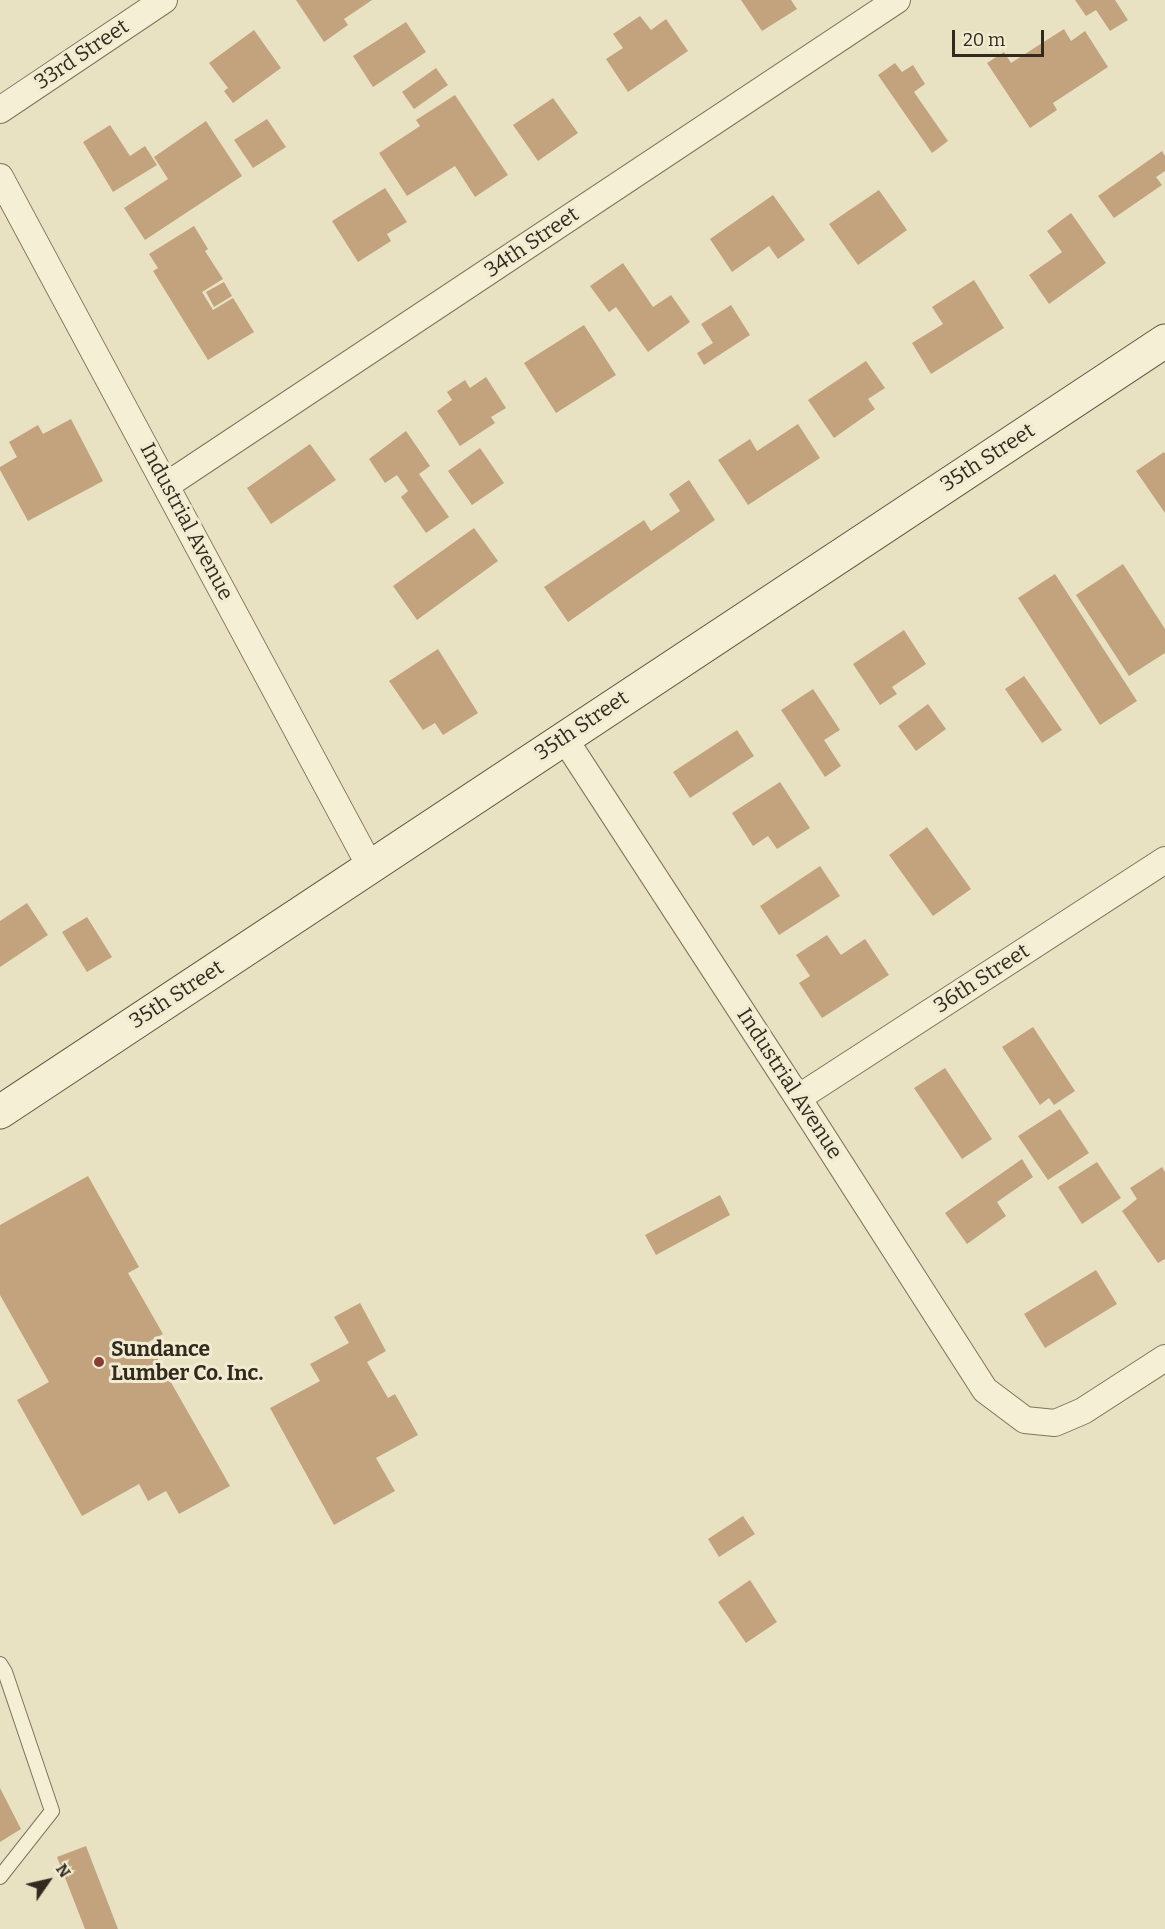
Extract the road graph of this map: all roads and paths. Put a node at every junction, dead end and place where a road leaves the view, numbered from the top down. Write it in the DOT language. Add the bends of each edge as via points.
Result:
graph roads {
  1 [pos="164,0"];
  2 [pos="897,0"];
  3 [pos="0,110"];
  4 [pos="0,177"];
  5 [pos="1165,341"];
  6 [pos="167,485"];
  7 [pos="564,738"];
  8 [pos="1165,860"];
  9 [pos="370,868"];
  10 [pos="798,1098"];
  11 [pos="0,1112"];
  12 [pos="1165,1358"];
  13 [pos="0,1664"];
  14 [pos="0,1877"];
  1 -- 3 [label="street, 33rd Street"];
  2 -- 6 [label="street, 34th Street"];
  4 -- 6 [label="street, Industrial Avenue"];
  5 -- 7 [label="street, 35th Street"];
  6 -- 9 [label="street, Industrial Avenue"];
  7 -- 9 [label="street, 35th Street"];
  7 -- 10 [label="street, Industrial Avenue"];
  8 -- 10 [label="street, 36th Street"];
  9 -- 11 [label="street, 35th Street"];
  10 -- 12 [label="street, Industrial Avenue" via="985,1390 1024,1420 1055,1423 1083,1411"];
  13 -- 14 [label="lane" via="52,1811"];
}
